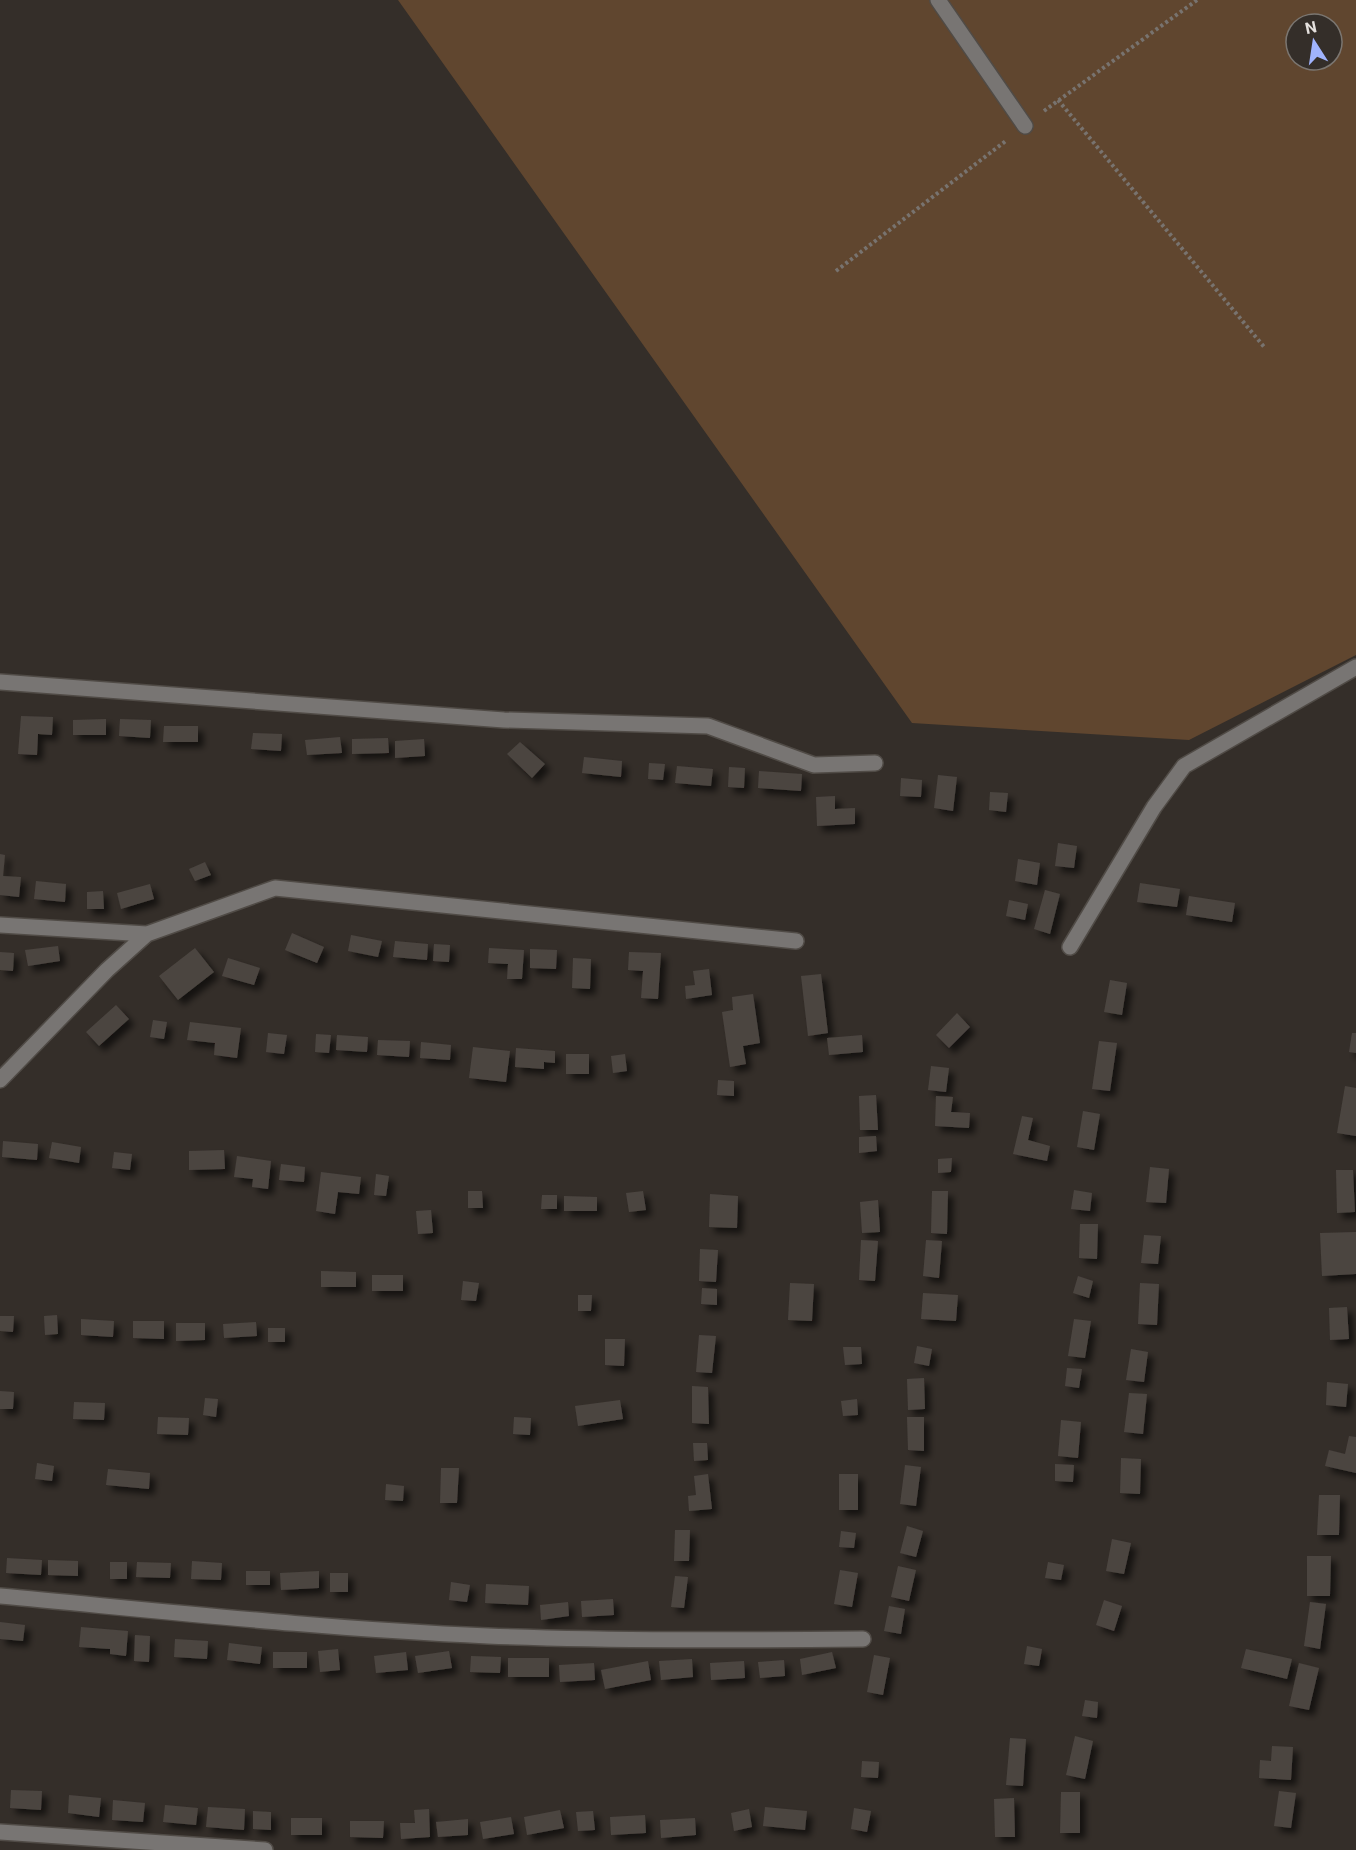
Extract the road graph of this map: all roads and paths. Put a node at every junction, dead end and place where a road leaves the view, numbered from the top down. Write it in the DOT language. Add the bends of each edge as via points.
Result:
graph roads {
  1 [pos="938,0"];
  2 [pos="1058,100"];
  3 [pos="1026,126"];
  4 [pos="1265,348"];
  5 [pos="1356,667"];
  6 [pos="0,682"];
  7 [pos="875,763"];
  8 [pos="0,925"];
  9 [pos="147,934"];
  10 [pos="796,941"];
  11 [pos="1070,947"];
  12 [pos="0,1080"];
  13 [pos="0,1596"];
  14 [pos="864,1639"];
  15 [pos="0,1832"];
  16 [pos="265,1850"];
  1 -- 3 [label="street"];
  2 -- 4 [label="path"];
  5 -- 11 [label="street" via="1184,766 1154,807"];
  6 -- 7 [label="street" via="504,720 708,726 814,765"];
  8 -- 9 [label="street"];
  9 -- 10 [label="street" via="275,888"];
  9 -- 12 [label="street"];
  13 -- 14 [label="street" via="488,1636"];
  15 -- 16 [label="street"];
}
